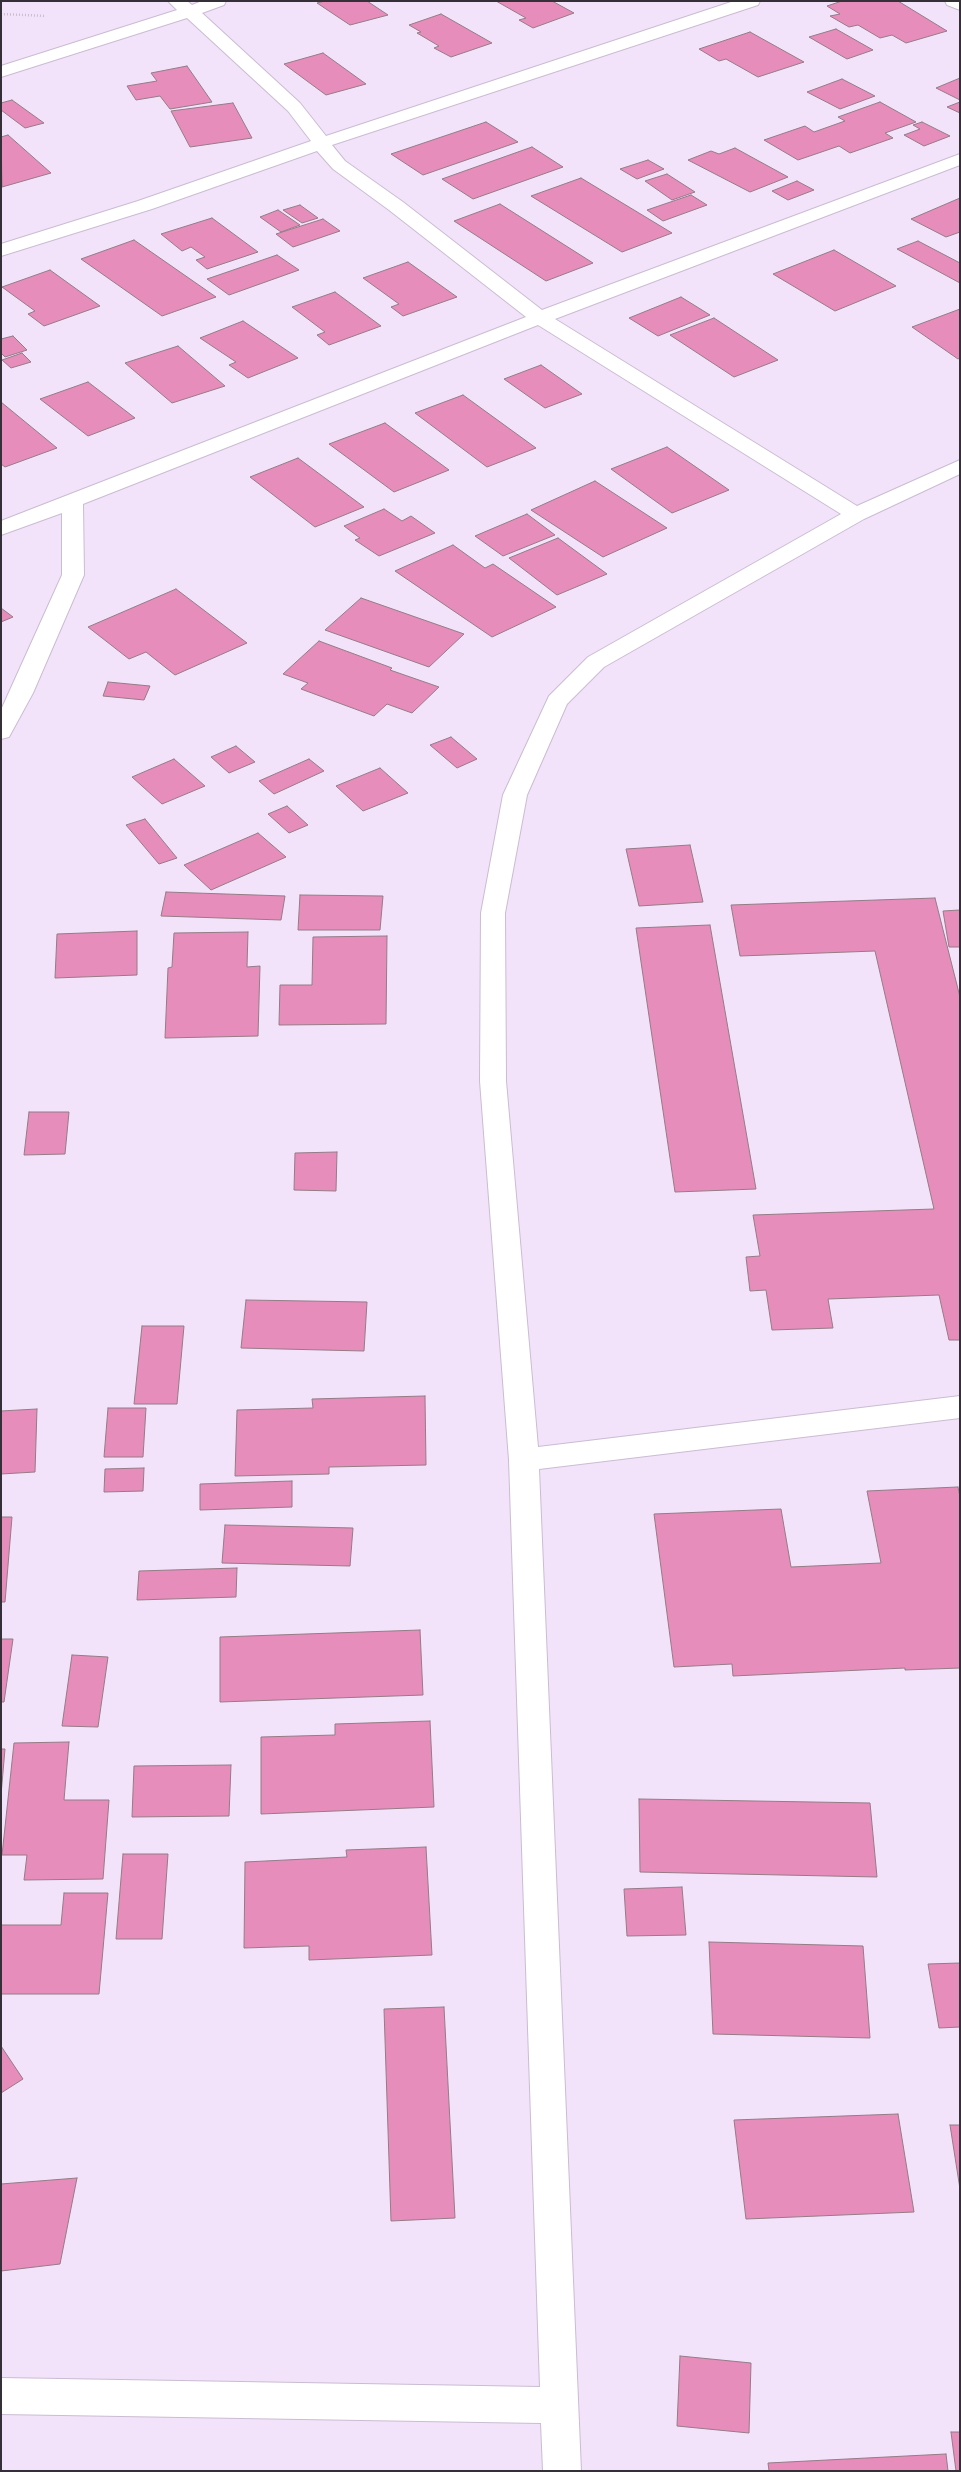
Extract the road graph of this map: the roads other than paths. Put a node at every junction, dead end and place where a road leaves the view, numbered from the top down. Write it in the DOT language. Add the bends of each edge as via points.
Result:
graph roads {
  1 [pos="218,1"];
  2 [pos="752,1"];
  3 [pos="953,1"];
  4 [pos="960,5"];
  5 [pos="182,7"];
  6 [pos="1,72"];
  7 [pos="322,143"];
  8 [pos="960,159"];
  9 [pos="1,250"];
  10 [pos="540,318"];
  11 [pos="960,466"];
  12 [pos="72,502"];
  13 [pos="856,514"];
  14 [pos="1,529"];
  15 [pos="1,732"];
  16 [pos="960,1407"];
  17 [pos="524,1460"];
  18 [pos="1,2396"];
  19 [pos="558,2405"];
  20 [pos="562,2471"];
  1 -- 5 [label="street"];
  2 -- 7 [label="street"];
  3 -- 4 [label="street"];
  5 -- 6 [label="street"];
  5 -- 7 [label="street" via="274,87"];
  7 -- 9 [label="street" via="144,206"];
  7 -- 10 [label="street" via="339,166"];
  8 -- 10 [label="street"];
  10 -- 12 [label="street"];
  10 -- 13 [label="street"];
  11 -- 13 [label="street"];
  12 -- 14 [label="street"];
  12 -- 15 [label="street" via="73,575 22,693"];
  13 -- 17 [label="street" via="596,662 557,701 515,795 494,913 493,1081"];
  16 -- 17 [label="street"];
  17 -- 19 [label="street"];
  18 -- 19 [label="street"];
  19 -- 20 [label="street"];
}
